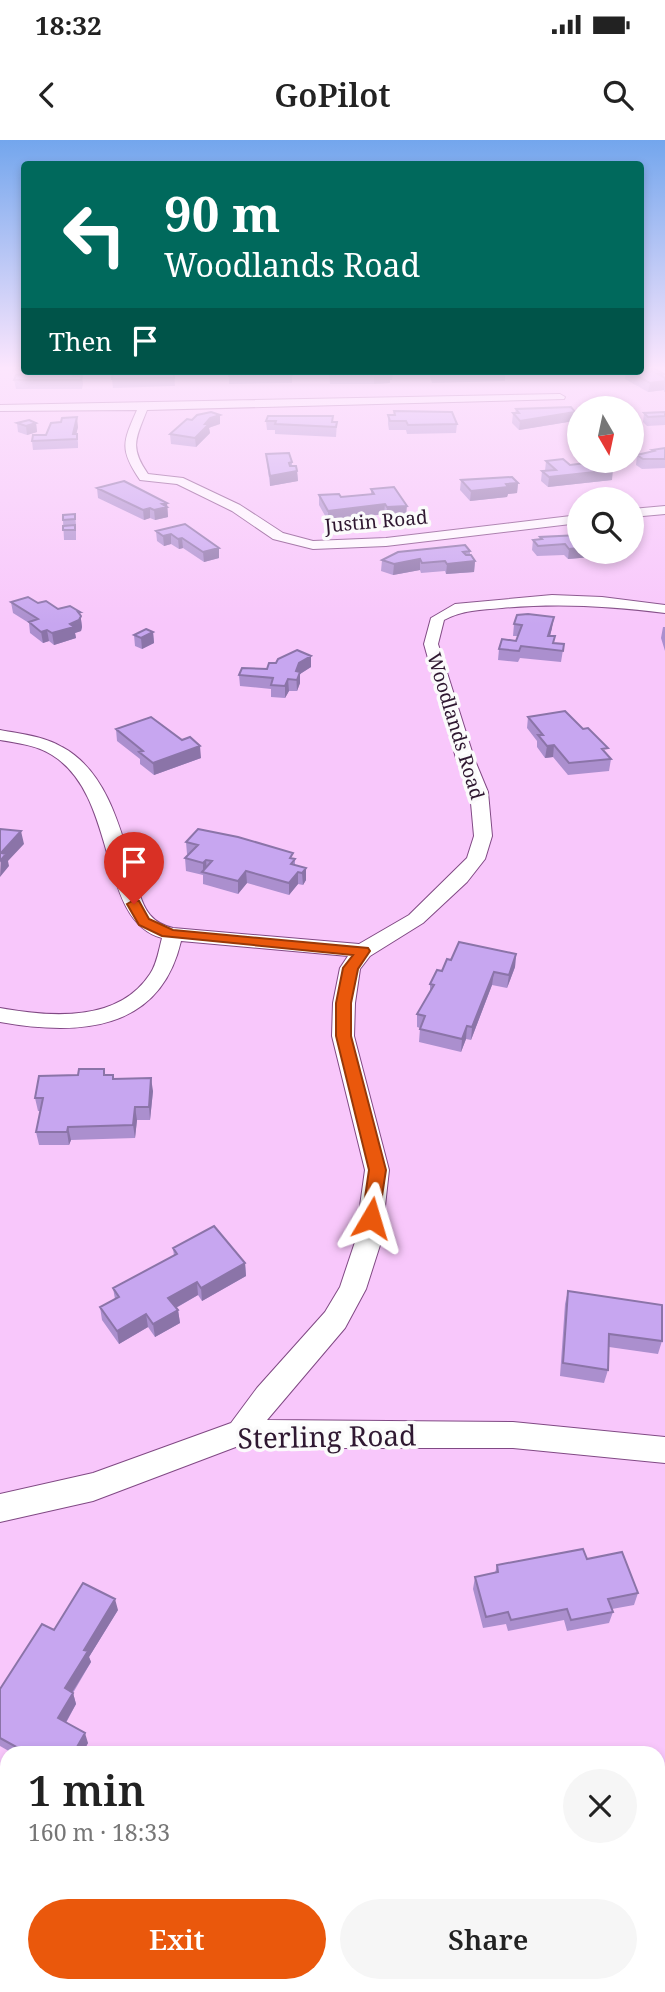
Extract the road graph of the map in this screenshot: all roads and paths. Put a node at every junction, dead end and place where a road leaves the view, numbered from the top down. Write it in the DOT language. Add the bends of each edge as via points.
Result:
graph roads {
  1 [pos="128,452"];
  2 [pos="665,510"];
  3 [pos="644,512"];
  4 [pos="567,520"];
  5 [pos="665,609"];
  6 [pos="0,735"];
  7 [pos="173,934"];
  8 [pos="363,951"];
  9 [pos="0,1015"];
  10 [pos="241,1432"];
  11 [pos="665,1450"];
  12 [pos="0,1508"];
  1 -- 4 [label="street, Justin Road" via="144,477 201,490 294,541 353,545"];
  2 -- 3 [label="street"];
  5 -- 8 [label="street, Woodlands Road" via="552,599 456,608 438,618 431,644 479,792 483,836 476,859 460,878 415,919"];
  6 -- 7 [label="street" via="52,748 87,774 98,793 134,904 144,922"];
  7 -- 8 [label="street"];
  7 -- 9 [label="street" via="161,975 138,1001 98,1017 61,1022"];
  8 -- 10 [label="street" via="350,968 344,1036 377,1170 368,1242 353,1289 335,1320"];
  10 -- 11 [label="street, Sterling Road" via="513,1435"];
  10 -- 12 [label="street, Sterling Road" via="93,1487"];
}
